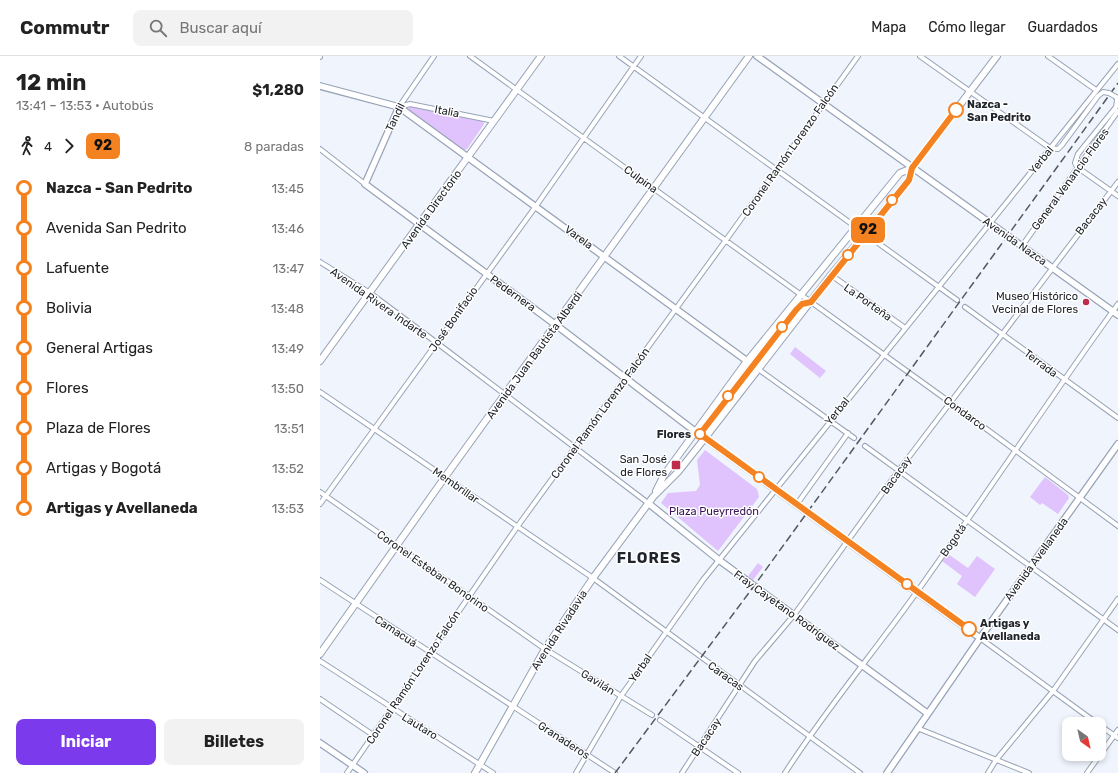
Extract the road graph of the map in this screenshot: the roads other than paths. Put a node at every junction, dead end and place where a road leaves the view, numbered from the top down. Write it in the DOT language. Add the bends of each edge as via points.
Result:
graph roads {
  1 [pos="434,56"];
  2 [pos="470,56"];
  3 [pos="541,56"];
  4 [pos="619,56"];
  5 [pos="641,56"];
  6 [pos="749,56"];
  7 [pos="757,56"];
  8 [pos="858,56"];
  9 [pos="920,56"];
  10 [pos="997,56"];
  11 [pos="1048,56"];
  12 [pos="1118,64"];
  13 [pos="634,66"];
  14 [pos="320,86"];
  15 [pos="517,89"];
  16 [pos="1096,90"];
  17 [pos="970,92"];
  18 [pos="822,104"];
  19 [pos="399,107"];
  20 [pos="1118,111"];
  21 [pos="704,117"];
  22 [pos="494,121"];
  23 [pos="584,137"];
  24 [pos="1050,148"];
  25 [pos="320,149"];
  26 [pos="468,158"];
  27 [pos="1077,167"];
  28 [pos="912,168"];
  29 [pos="776,170"];
  30 [pos="1118,182"];
  31 [pos="365,184"];
  32 [pos="654,188"];
  33 [pos="1111,191"];
  34 [pos="1118,196"];
  35 [pos="536,206"];
  36 [pos="420,223"];
  37 [pos="990,223"];
  38 [pos="855,228"];
  39 [pos="864,235"];
  40 [pos="726,240"];
  41 [pos="1022,246"];
  42 [pos="605,256"];
  43 [pos="320,262"];
  44 [pos="1052,267"];
  45 [pos="486,273"];
  46 [pos="831,276"];
  47 [pos="939,287"];
  48 [pos="370,294"];
  49 [pos="801,295"];
  50 [pos="957,300"];
  51 [pos="811,302"];
  52 [pos="1118,304"];
  53 [pos="965,307"];
  54 [pos="676,309"];
  55 [pos="1115,313"];
  56 [pos="556,325"];
  57 [pos="905,328"];
  58 [pos="1002,334"];
  59 [pos="437,343"];
  60 [pos="884,355"];
  61 [pos="320,361"];
  62 [pos="748,361"];
  63 [pos="758,369"];
  64 [pos="626,378"];
  65 [pos="1063,379"];
  66 [pos="320,392"];
  67 [pos="505,394"];
  68 [pos="951,403"];
  69 [pos="1118,418"];
  70 [pos="830,420"];
  71 [pos="374,429"];
  72 [pos="696,432"];
  73 [pos="848,433"];
  74 [pos="705,438"];
  75 [pos="854,438"];
  76 [pos="1118,444"];
  77 [pos="575,446"];
  78 [pos="865,446"];
  79 [pos="1015,450"];
  80 [pos="899,470"];
  81 [pos="445,477"];
  82 [pos="775,489"];
  83 [pos="320,492"];
  84 [pos="655,495"];
  85 [pos="326,496"];
  86 [pos="1080,498"];
  87 [pos="648,503"];
  88 [pos="320,504"];
  89 [pos="797,504"];
  90 [pos="967,520"];
  91 [pos="1118,526"];
  92 [pos="517,527"];
  93 [pos="849,542"];
  94 [pos="397,545"];
  95 [pos="719,560"];
  96 [pos="1031,566"];
  97 [pos="593,578"];
  98 [pos="320,580"];
  99 [pos="917,591"];
  100 [pos="468,596"];
  101 [pos="1118,599"];
  102 [pos="355,605"];
  103 [pos="794,615"];
  104 [pos="1104,620"];
  105 [pos="1118,630"];
  106 [pos="666,632"];
  107 [pos="980,638"];
  108 [pos="545,649"];
  109 [pos="430,653"];
  110 [pos="320,654"];
  111 [pos="320,661"];
  112 [pos="862,665"];
  113 [pos="740,686"];
  114 [pos="1053,691"];
  115 [pos="621,696"];
  116 [pos="320,699"];
  117 [pos="513,707"];
  118 [pos="391,708"];
  119 [pos="927,713"];
  120 [pos="652,715"];
  121 [pos="1089,717"];
  122 [pos="660,720"];
  123 [pos="917,728"];
  124 [pos="1106,729"];
  125 [pos="1118,730"];
  126 [pos="373,735"];
  127 [pos="809,736"];
  128 [pos="1116,737"];
  129 [pos="320,743"];
  130 [pos="699,747"];
  131 [pos="587,754"];
  132 [pos="996,760"];
  133 [pos="480,764"];
  134 [pos="353,765"];
  135 [pos="347,773"];
  136 [pos="364,773"];
  137 [pos="475,773"];
  138 [pos="493,773"];
  139 [pos="576,773"];
  140 [pos="615,773"];
  141 [pos="682,773"];
  142 [pos="738,773"];
  143 [pos="785,773"];
  144 [pos="860,773"];
  145 [pos="887,773"];
  146 [pos="988,773"];
  147 [pos="1028,773"];
  148 [pos="1087,773"];
  1 -- 19 [label="street, Tandil"];
  2 -- 15 [label="street, Culpina"];
  3 -- 15 [label="main road, Avenida Directorio"];
  4 -- 13 [label="street"];
  5 -- 13 [label="street, José Bonifacio"];
  6 -- 21 [label="main road, Avenida Juan Bautista Alberdi"];
  7 -- 18 [label="street, Avenida Nazca"];
  8 -- 18 [label="street, Coronel Ramón Lorenzo Falcón"];
  9 -- 17 [label="street"];
  10 -- 17 [label="main road, Avenida Rivadavia"];
  11 -- 16 [label="street"];
  12 -- 16 [label="street, Yerbal"];
  13 -- 21 [label="street"];
  13 -- 23 [label="street, José Bonifacio"];
  14 -- 19 [label="street"];
  15 -- 22 [label="main road, Avenida Directorio"];
  15 -- 23 [label="street, Culpina"];
  16 -- 24 [label="street, Yerbal"];
  17 -- 24 [label="street"];
  17 -- 28 [label="main road, Avenida Rivadavia"];
  18 -- 28 [label="street, Avenida Nazca"];
  18 -- 29 [label="street, Coronel Ramón Lorenzo Falcón"];
  19 -- 22 [label="street, Italia" via="410,104"];
  19 -- 26 [label="street, Varela"];
  19 -- 31 [label="street, Tandil"];
  20 -- 27 [label="street, General Venancio Flores"];
  21 -- 29 [label="street"];
  21 -- 32 [label="main road, Avenida Juan Bautista Alberdi"];
  22 -- 26 [label="main road, Avenida Directorio"];
  23 -- 32 [label="street, Culpina"];
  23 -- 35 [label="street, José Bonifacio"];
  24 -- 27 [label="street, bridge" via="1058,149 1062,145 1103,92 1116,97 1116,107 1077,157"];
  24 -- 37 [label="street, Yerbal"];
  25 -- 31 [label="street, Pedernera"];
  26 -- 35 [label="street, Varela"];
  26 -- 36 [label="main road, Avenida Directorio"];
  27 -- 33 [label="street"];
  27 -- 41 [label="street, General Venancio Flores"];
  28 -- 37 [label="street, Avenida Nazca"];
  28 -- 38 [label="main road, Avenida Rivadavia" via="900,173"];
  28 -- 39 [label="main road, Avenida Rivadavia" via="909,180"];
  29 -- 38 [label="street"];
  29 -- 40 [label="street, Coronel Ramón Lorenzo Falcón"];
  30 -- 33 [label="street, Bacacay"];
  31 -- 36 [label="street, Pedernera"];
  32 -- 40 [label="street, Culpina"];
  32 -- 42 [label="main road, Avenida Juan Bautista Alberdi"];
  33 -- 34 [label="street"];
  33 -- 44 [label="street, Bacacay"];
  35 -- 42 [label="street, Varela"];
  35 -- 45 [label="street, José Bonifacio"];
  36 -- 45 [label="street, Pedernera"];
  36 -- 48 [label="main road, Avenida Directorio"];
  37 -- 41 [label="street, Avenida Nazca"];
  37 -- 47 [label="street, Yerbal"];
  38 -- 39 [label="street"];
  38 -- 49 [label="main road, Avenida Rivadavia"];
  39 -- 46 [label="main road, Avenida Rivadavia"];
  39 -- 47 [label="street"];
  40 -- 49 [label="street, Culpina"];
  40 -- 54 [label="street, Coronel Ramón Lorenzo Falcón"];
  41 -- 44 [label="street, Avenida Nazca"];
  42 -- 54 [label="street, Varela"];
  42 -- 56 [label="main road, Avenida Juan Bautista Alberdi"];
  43 -- 48 [label="street, Avenida Rivera Indarte"];
  44 -- 55 [label="street, Avenida Nazca"];
  44 -- 58 [label="street, Bacacay"];
  45 -- 56 [label="street, Pedernera"];
  45 -- 59 [label="street, José Bonifacio"];
  46 -- 51 [label="main road, Avenida Rivadavia"];
  46 -- 57 [label="street, La Porteña"];
  47 -- 50 [label="street"];
  47 -- 57 [label="street, Yerbal"];
  48 -- 59 [label="street, Avenida Rivera Indarte"];
  48 -- 61 [label="main road, Avenida Directorio"];
  49 -- 51 [label="street, Culpina"];
  49 -- 62 [label="main road, Avenida Rivadavia"];
  51 -- 60 [label="street, Condarco"];
  51 -- 63 [label="main road, Avenida Rivadavia"];
  52 -- 55 [label="street, Bogotá"];
  53 -- 58 [label="street, Terrada"];
  54 -- 62 [label="street, Varela"];
  54 -- 64 [label="street, Coronel Ramón Lorenzo Falcón"];
  55 -- 65 [label="street, Bogotá"];
  56 -- 64 [label="street, Pedernera"];
  56 -- 67 [label="main road, Avenida Juan Bautista Alberdi"];
  57 -- 60 [label="street, Yerbal"];
  58 -- 65 [label="street, Terrada"];
  58 -- 68 [label="street, Bacacay"];
  59 -- 67 [label="street, Avenida Rivera Indarte"];
  59 -- 71 [label="street, José Bonifacio"];
  60 -- 68 [label="street, Condarco"];
  60 -- 70 [label="street, Yerbal"];
  62 -- 63 [label="street, Varela"];
  62 -- 72 [label="main road, Avenida Rivadavia"];
  63 -- 70 [label="street"];
  63 -- 74 [label="main road, Avenida Rivadavia"];
  64 -- 72 [label="street, Pedernera"];
  64 -- 77 [label="street, Coronel Ramón Lorenzo Falcón"];
  65 -- 69 [label="street, Terrada"];
  65 -- 79 [label="street, Bogotá"];
  66 -- 71 [label="street, Membrillar"];
  67 -- 77 [label="street, Avenida Rivera Indarte"];
  67 -- 81 [label="main road, Avenida Juan Bautista Alberdi"];
  68 -- 79 [label="street, Condarco"];
  68 -- 80 [label="street, Bacacay"];
  70 -- 73 [label="street"];
  70 -- 82 [label="street, Yerbal"];
  71 -- 81 [label="street, Membrillar"];
  71 -- 85 [label="street, José Bonifacio"];
  72 -- 74 [label="street, Pedernera"];
  72 -- 84 [label="main road, Avenida Rivadavia" via="664,475"];
  73 -- 75 [label="street"];
  73 -- 89 [label="street"];
  74 -- 82 [label="street, Pedernera"];
  74 -- 84 [label="main road, Avenida Rivadavia"];
  76 -- 86 [label="street, Avenida Avellaneda"];
  77 -- 87 [label="street, Avenida Rivera Indarte"];
  77 -- 92 [label="street, Coronel Ramón Lorenzo Falcón"];
  78 -- 80 [label="street"];
  79 -- 86 [label="street, Condarco"];
  79 -- 90 [label="street, Bogotá"];
  80 -- 90 [label="street"];
  80 -- 93 [label="street, Bacacay"];
  81 -- 92 [label="street, Membrillar"];
  81 -- 94 [label="main road, Avenida Juan Bautista Alberdi"];
  82 -- 89 [label="street, Pedernera"];
  82 -- 95 [label="street, Yerbal"];
  83 -- 85 [label="street, Coronel Esteban Bonorino"];
  84 -- 87 [label="main road, Avenida Rivadavia"];
  85 -- 88 [label="street, José Bonifacio"];
  85 -- 94 [label="street, Coronel Esteban Bonorino"];
  86 -- 91 [label="street, Condarco"];
  86 -- 96 [label="street, Avenida Avellaneda"];
  87 -- 95 [label="street, Fray Cayetano Rodríguez"];
  87 -- 97 [label="main road, Avenida Rivadavia"];
  89 -- 93 [label="street, Pedernera"];
  90 -- 96 [label="street"];
  90 -- 99 [label="street, Bogotá"];
  92 -- 97 [label="street, Membrillar"];
  92 -- 100 [label="street, Coronel Ramón Lorenzo Falcón"];
  93 -- 99 [label="street, Pedernera"];
  93 -- 103 [label="street, Bacacay"];
  94 -- 100 [label="street, Coronel Esteban Bonorino"];
  94 -- 102 [label="main road, Avenida Juan Bautista Alberdi"];
  95 -- 103 [label="street, Fray Cayetano Rodríguez"];
  95 -- 106 [label="street, Yerbal"];
  96 -- 104 [label="street"];
  96 -- 107 [label="street, Avenida Avellaneda"];
  97 -- 106 [label="street, Caracas"];
  97 -- 108 [label="main road, Avenida Rivadavia"];
  98 -- 102 [label="street, Camacuá"];
  99 -- 107 [label="street, Pedernera"];
  99 -- 112 [label="street, Bogotá"];
  100 -- 108 [label="street, Coronel Esteban Bonorino"];
  100 -- 109 [label="street, Coronel Ramón Lorenzo Falcón"];
  101 -- 104 [label="street"];
  102 -- 109 [label="street, Camacuá"];
  102 -- 110 [label="main road, Avenida Juan Bautista Alberdi"];
  103 -- 112 [label="street, Fray Cayetano Rodríguez"];
  103 -- 113 [label="street, Bacacay" via="755,662"];
  104 -- 105 [label="street"];
  104 -- 114 [label="street"];
  106 -- 113 [label="street, Caracas"];
  106 -- 115 [label="street, Yerbal"];
  107 -- 114 [label="street"];
  107 -- 119 [label="street, Avenida Avellaneda"];
  108 -- 115 [label="street, Gavilán"];
  108 -- 117 [label="main road, Avenida Rivadavia"];
  109 -- 117 [label="street, Camacuá"];
  109 -- 118 [label="street, Coronel Ramón Lorenzo Falcón"];
  111 -- 118 [label="street, Lautaro"];
  112 -- 119 [label="street, Fray Cayetano Rodríguez"];
  112 -- 127 [label="street, Bogotá"];
  113 -- 127 [label="street, Caracas"];
  113 -- 130 [label="street, Bacacay"];
  114 -- 121 [label="street"];
  114 -- 132 [label="street"];
  115 -- 120 [label="street, Gavilán"];
  115 -- 131 [label="street, Yerbal"];
  116 -- 126 [label="street"];
  117 -- 131 [label="street, Granaderos"];
  117 -- 133 [label="main road, Avenida Rivadavia"];
  118 -- 126 [label="street, Coronel Ramón Lorenzo Falcón"];
  118 -- 133 [label="street, Lautaro"];
  119 -- 123 [label="street, Avenida Avellaneda"];
  122 -- 130 [label="street"];
  123 -- 132 [label="street"];
  123 -- 145 [label="street, Avenida Avellaneda"];
  124 -- 128 [label="street"];
  125 -- 128 [label="street"];
  126 -- 134 [label="street, Coronel Ramón Lorenzo Falcón"];
  127 -- 143 [label="street, Bogotá"];
  127 -- 144 [label="street, Caracas"];
  128 -- 148 [label="street"];
  129 -- 134 [label="street"];
  130 -- 141 [label="street, Bacacay"];
  130 -- 142 [label="street"];
  131 -- 139 [label="street, Yerbal"];
  131 -- 140 [label="street, Granaderos"];
  132 -- 146 [label="street"];
  132 -- 147 [label="street"];
  133 -- 137 [label="main road, Avenida Rivadavia"];
  133 -- 138 [label="street, Lautaro"];
  134 -- 135 [label="street, Coronel Ramón Lorenzo Falcón"];
  134 -- 136 [label="street"];
}
